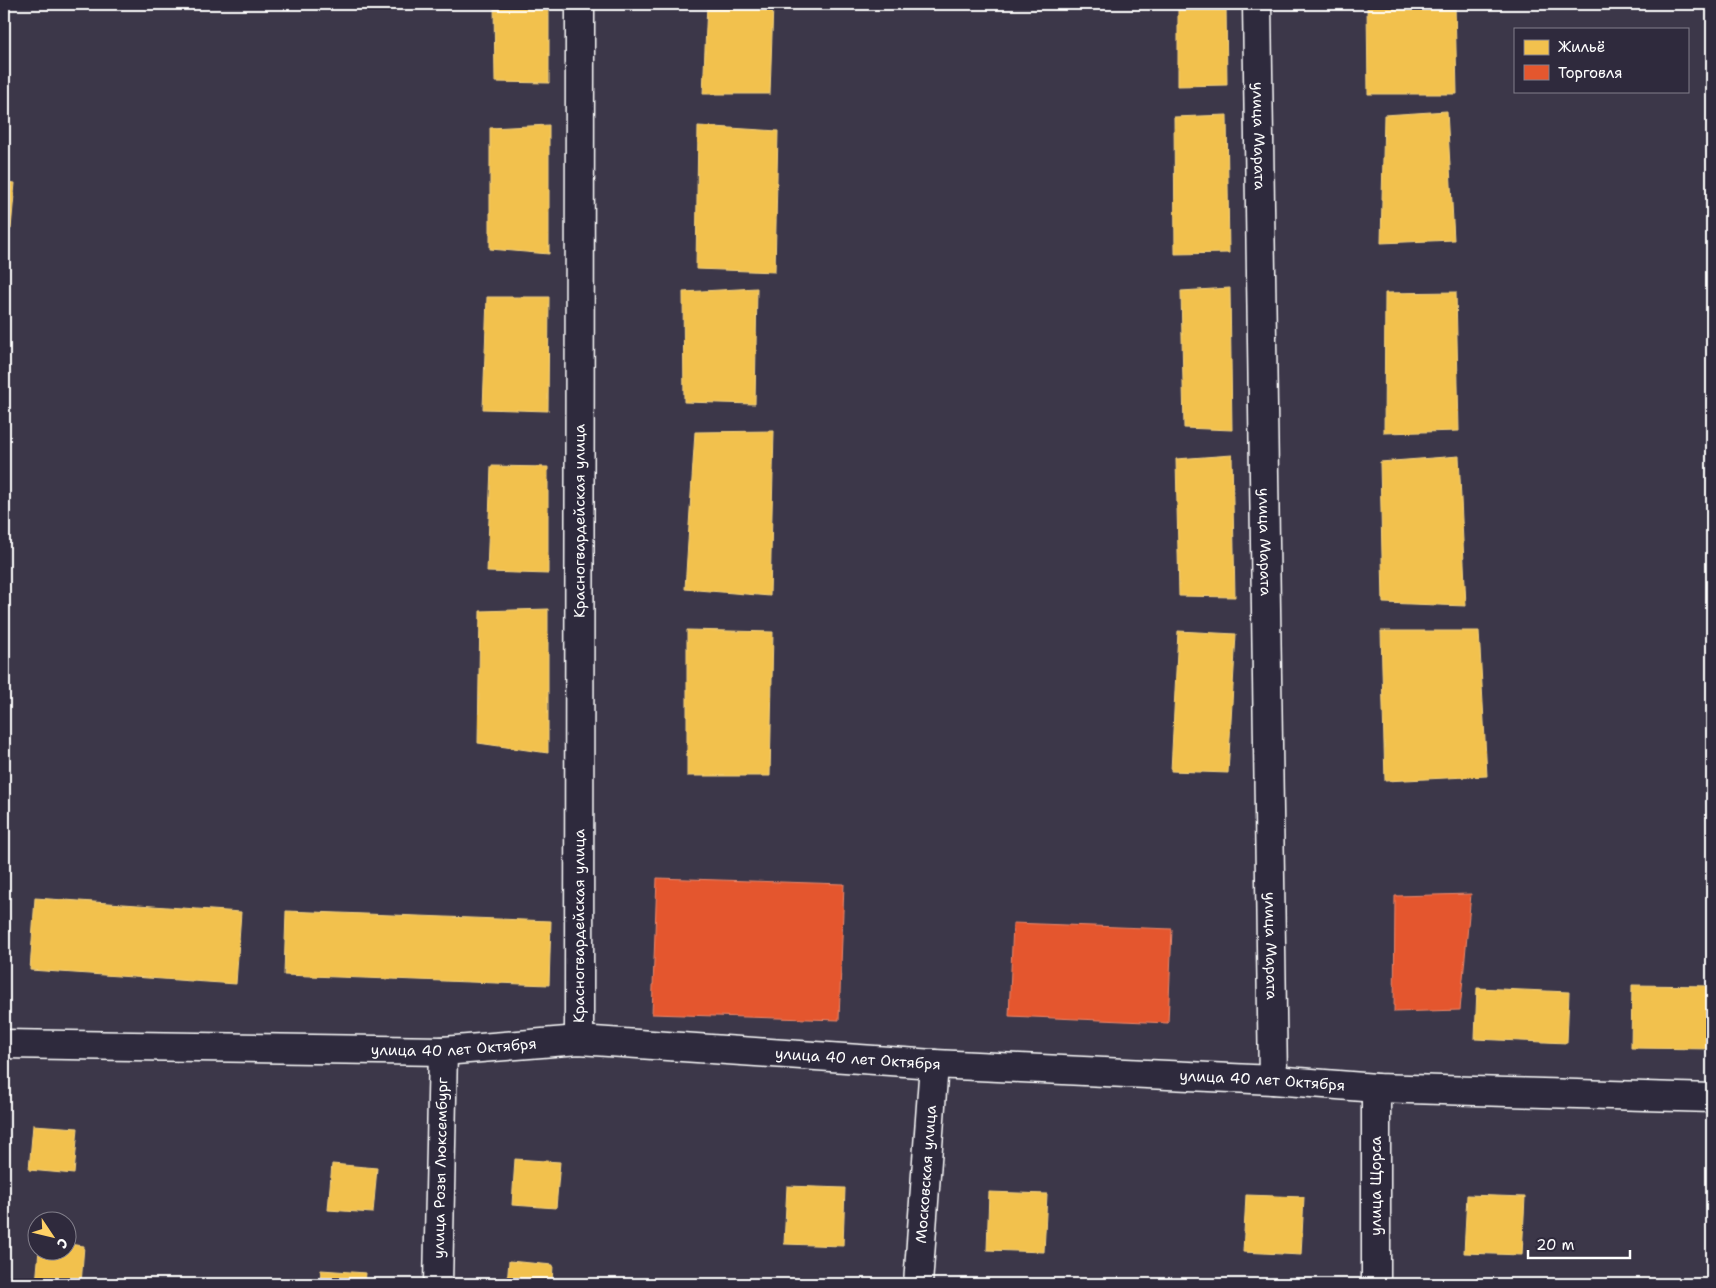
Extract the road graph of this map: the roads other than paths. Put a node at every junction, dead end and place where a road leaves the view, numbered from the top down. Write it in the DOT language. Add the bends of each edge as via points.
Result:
graph roads {
  1 [pos="580,4"];
  2 [pos="1257,4"];
  3 [pos="579,1040"];
  4 [pos="4,1044"];
  5 [pos="443,1051"];
  6 [pos="934,1064"];
  7 [pos="1273,1080"];
  8 [pos="1376,1088"];
  9 [pos="1712,1098"];
  10 [pos="438,1284"];
  11 [pos="918,1284"];
  12 [pos="1376,1284"];
  1 -- 3 [label="street, Красногвардейская улица"];
  2 -- 7 [label="street, улица Марата"];
  3 -- 5 [label="street, улица 40 лет Октября"];
  3 -- 6 [label="street, улица 40 лет Октября"];
  4 -- 5 [label="street, улица 40 лет Октября"];
  5 -- 10 [label="street, улица Розы Люксембург"];
  6 -- 7 [label="street, улица 40 лет Октября"];
  6 -- 11 [label="street, Московская улица"];
  7 -- 8 [label="street, улица 40 лет Октября"];
  8 -- 9 [label="street, улица 40 лет Октября"];
  8 -- 12 [label="street, улица Щорса"];
}
